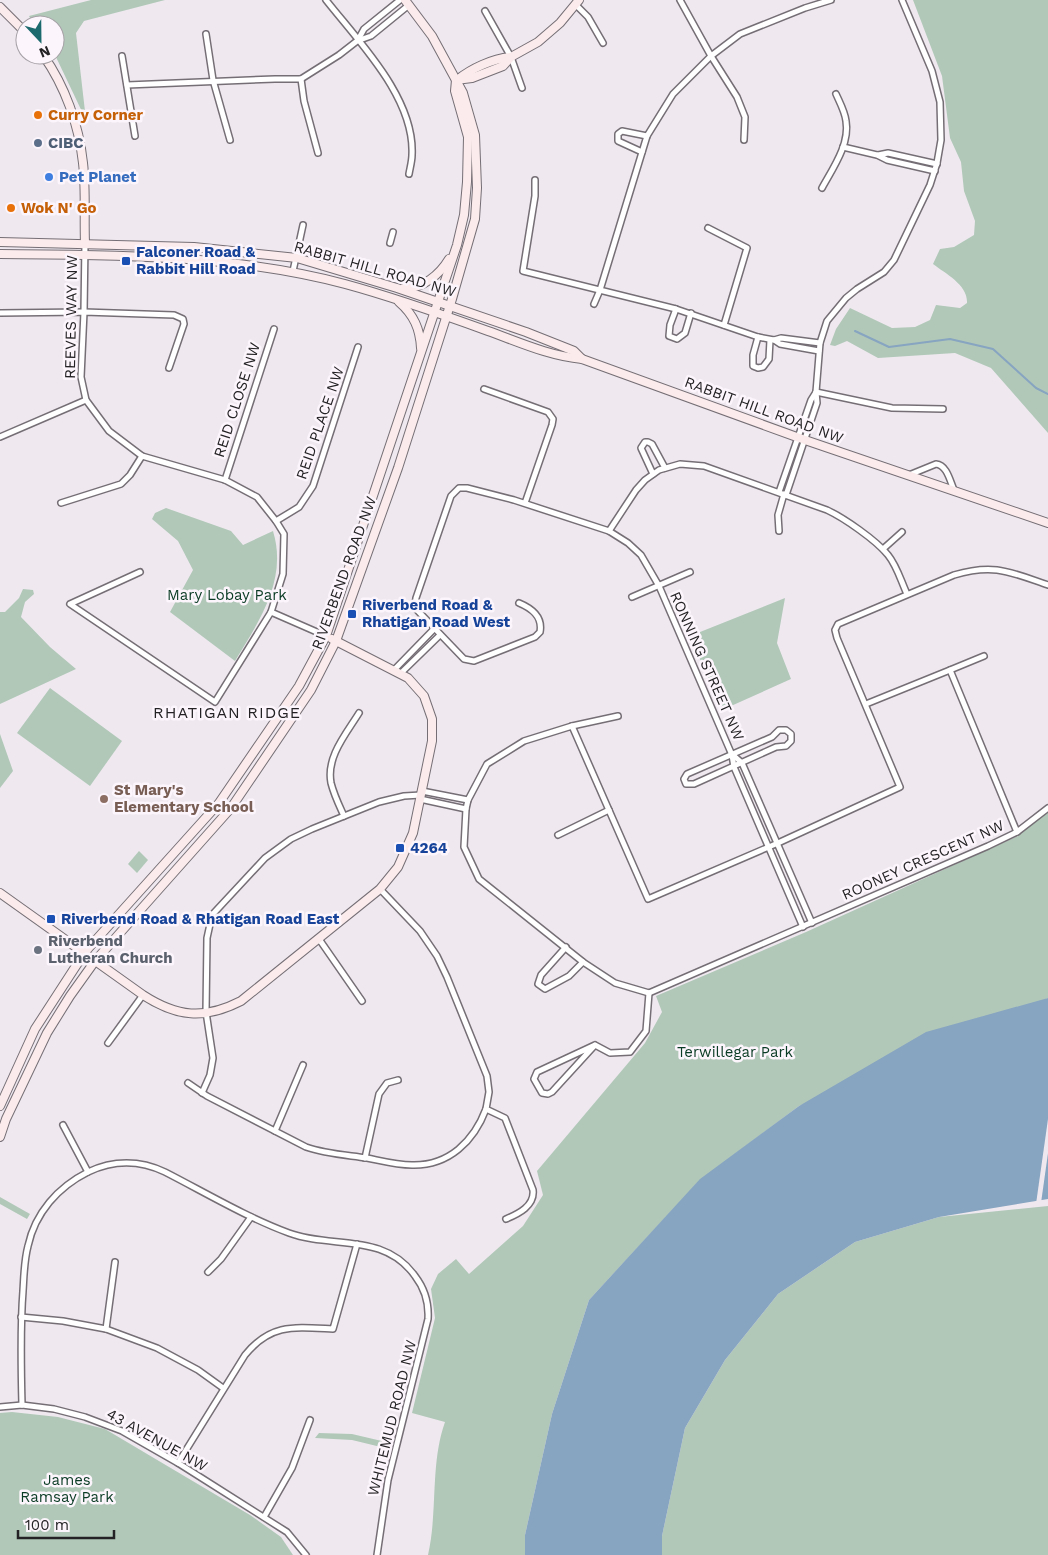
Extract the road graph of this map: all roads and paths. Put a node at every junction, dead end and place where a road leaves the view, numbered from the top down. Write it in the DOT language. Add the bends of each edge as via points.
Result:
graph roads {
  1 [pos="326,0"];
  2 [pos="400,0"];
  3 [pos="680,0"];
  4 [pos="818,0"];
  5 [pos="831,0"];
  6 [pos="902,0"];
  7 [pos="578,2"];
  8 [pos="407,3"];
  9 [pos="0,7"];
  10 [pos="805,8"];
  11 [pos="485,11"];
  12 [pos="15,22"];
  13 [pos="206,34"];
  14 [pos="358,40"];
  15 [pos="603,43"];
  16 [pos="122,56"];
  17 [pos="711,56"];
  18 [pos="512,57"];
  19 [pos="49,65"];
  20 [pos="301,79"];
  21 [pos="213,80"];
  22 [pos="456,80"];
  23 [pos="127,85"];
  24 [pos="522,88"];
  25 [pos="836,94"];
  26 [pos="135,136"];
  27 [pos="647,136"];
  28 [pos="230,140"];
  29 [pos="744,140"];
  30 [pos="843,147"];
  31 [pos="642,152"];
  32 [pos="318,153"];
  33 [pos="878,155"];
  34 [pos="937,164"];
  35 [pos="935,171"];
  36 [pos="409,174"];
  37 [pos="535,180"];
  38 [pos="822,188"];
  39 [pos="303,225"];
  40 [pos="708,228"];
  41 [pos="392,232"];
  42 [pos="0,242"];
  43 [pos="390,243"];
  44 [pos="85,244"];
  45 [pos="457,245"];
  46 [pos="0,254"];
  47 [pos="85,256"];
  48 [pos="297,258"];
  49 [pos="293,272"];
  50 [pos="397,288"];
  51 [pos="600,290"];
  52 [pos="396,299"];
  53 [pos="438,302"];
  54 [pos="594,304"];
  55 [pos="450,306"];
  56 [pos="676,309"];
  57 [pos="84,312"];
  58 [pos="435,312"];
  59 [pos="0,313"];
  60 [pos="691,313"];
  61 [pos="447,316"];
  62 [pos="724,325"];
  63 [pos="274,329"];
  64 [pos="758,337"];
  65 [pos="772,340"];
  66 [pos="820,343"];
  67 [pos="358,347"];
  68 [pos="422,351"];
  69 [pos="819,351"];
  70 [pos="582,359"];
  71 [pos="169,368"];
  72 [pos="484,389"];
  73 [pos="816,392"];
  74 [pos="86,400"];
  75 [pos="943,409"];
  76 [pos="0,437"];
  77 [pos="801,439"];
  78 [pos="142,456"];
  79 [pos="665,468"];
  80 [pos="653,474"];
  81 [pos="909,475"];
  82 [pos="225,480"];
  83 [pos="954,490"];
  84 [pos="783,494"];
  85 [pos="61,503"];
  86 [pos="525,503"];
  87 [pos="276,521"];
  88 [pos="1048,523"];
  89 [pos="609,531"];
  90 [pos="779,532"];
  91 [pos="902,532"];
  92 [pos="882,549"];
  93 [pos="140,572"];
  94 [pos="690,572"];
  95 [pos="1048,585"];
  96 [pos="659,586"];
  97 [pos="907,594"];
  98 [pos="632,597"];
  99 [pos="519,603"];
  100 [pos="271,612"];
  101 [pos="434,629"];
  102 [pos="440,635"];
  103 [pos="326,636"];
  104 [pos="336,641"];
  105 [pos="984,656"];
  106 [pos="950,670"];
  107 [pos="397,671"];
  108 [pos="866,704"];
  109 [pos="359,713"];
  110 [pos="618,716"];
  111 [pos="572,726"];
  112 [pos="732,755"];
  113 [pos="742,763"];
  114 [pos="734,767"];
  115 [pos="421,795"];
  116 [pos="468,800"];
  117 [pos="1048,808"];
  118 [pos="466,809"];
  119 [pos="609,810"];
  120 [pos="344,816"];
  121 [pos="1016,832"];
  122 [pos="558,835"];
  123 [pos="778,843"];
  124 [pos="770,846"];
  125 [pos="380,889"];
  126 [pos="0,893"];
  127 [pos="812,923"];
  128 [pos="803,927"];
  129 [pos="319,939"];
  130 [pos="566,947"];
  131 [pos="85,952"];
  132 [pos="95,961"];
  133 [pos="584,962"];
  134 [pos="649,993"];
  135 [pos="143,995"];
  136 [pos="362,1001"];
  137 [pos="206,1012"];
  138 [pos="108,1043"];
  139 [pos="595,1045"];
  140 [pos="303,1065"];
  141 [pos="398,1080"];
  142 [pos="188,1083"];
  143 [pos="202,1093"];
  144 [pos="0,1106"];
  145 [pos="486,1109"];
  146 [pos="63,1125"];
  147 [pos="275,1131"];
  148 [pos="0,1137"];
  149 [pos="365,1158"];
  150 [pos="88,1172"];
  151 [pos="251,1217"];
  152 [pos="506,1219"];
  153 [pos="357,1244"];
  154 [pos="116,1262"];
  155 [pos="208,1272"];
  156 [pos="21,1317"];
  157 [pos="106,1329"];
  158 [pos="223,1388"];
  159 [pos="22,1405"];
  160 [pos="0,1407"];
  161 [pos="310,1420"];
  162 [pos="178,1463"];
  163 [pos="264,1517"];
  164 [pos="306,1555"];
  165 [pos="377,1555"];
  1 -- 14 [label="street"];
  2 -- 14 [label="street" via="364,29"];
  3 -- 17 [label="street"];
  4 -- 10 [label="street"];
  5 -- 10 [label="street"];
  6 -- 34 [label="street" via="932,71 940,102 941,140"];
  7 -- 15 [label="street"];
  7 -- 18 [label="main road" via="538,42"];
  8 -- 14 [label="street" via="371,36"];
  8 -- 22 [label="main road, RIVERBEND ROAD NW" via="432,36"];
  9 -- 12 [label="main road"];
  10 -- 17 [label="street" via="740,34"];
  11 -- 18 [label="street"];
  13 -- 21 [label="street"];
  14 -- 20 [label="street"];
  14 -- 36 [label="street" via="389,81 406,117 412,154"];
  16 -- 23 [label="street"];
  17 -- 27 [label="street" via="673,94"];
  17 -- 29 [label="street" via="740,103 745,117"];
  18 -- 22 [label="main road" via="503,66 472,78"];
  18 -- 24 [label="street"];
  19 -- 44 [label="main road" via="63,91 75,124 83,164"];
  20 -- 21 [label="street"];
  20 -- 32 [label="street"];
  21 -- 23 [label="street"];
  21 -- 28 [label="street"];
  22 -- 45 [label="main road, RIVERBEND ROAD NW" via="455,91 468,137 464,215"];
  22 -- 55 [label="main road, RIVERBEND ROAD NW" via="475,135 477,188 474,219"];
  23 -- 26 [label="street"];
  25 -- 30 [label="street" via="846,122 847,135"];
  27 -- 31 [label="street"];
  27 -- 31 [label="street" via="622,131 618,134 618,141"];
  30 -- 33 [label="street"];
  30 -- 38 [label="street"];
  31 -- 51 [label="street"];
  33 -- 34 [label="street" via="888,153"];
  33 -- 35 [label="street"];
  34 -- 35 [label="street"];
  35 -- 66 [label="street" via="894,260 884,272 842,302 827,321"];
  37 -- 51 [label="street" via="523,271"];
  39 -- 48 [label="street"];
  40 -- 62 [label="street" via="747,248"];
  41 -- 43 [label="street"];
  42 -- 44 [label="main road, RABBIT HILL ROAD NW"];
  44 -- 47 [label="street, REEVES WAY NW"];
  44 -- 48 [label="main road, RABBIT HILL ROAD NW" via="194,247"];
  45 -- 50 [label="main road" via="444,268 427,283"];
  45 -- 53 [label="main road, RIVERBEND ROAD NW"];
  46 -- 47 [label="main road, RABBIT HILL ROAD NW"];
  47 -- 49 [label="main road, RABBIT HILL ROAD NW" via="172,257"];
  47 -- 57 [label="street, REEVES WAY NW"];
  48 -- 49 [label="street"];
  48 -- 50 [label="main road, RABBIT HILL ROAD NW"];
  49 -- 52 [label="main road, RABBIT HILL ROAD NW"];
  50 -- 53 [label="main road, RABBIT HILL ROAD NW"];
  51 -- 54 [label="street"];
  51 -- 56 [label="street"];
  52 -- 58 [label="main road, RABBIT HILL ROAD NW"];
  52 -- 68 [label="main road" via="412,315 420,334"];
  53 -- 55 [label="main road, RABBIT HILL ROAD NW"];
  53 -- 58 [label="main road, RIVERBEND ROAD NW"];
  55 -- 61 [label="main road, RIVERBEND ROAD NW"];
  55 -- 70 [label="main road, RABBIT HILL ROAD NW" via="558,344 574,351"];
  56 -- 60 [label="street"];
  56 -- 60 [label="street" via="669,336 677,340 685,333"];
  57 -- 59 [label="street"];
  57 -- 71 [label="street" via="174,315 183,319"];
  57 -- 74 [label="street, REEVES WAY NW" via="81,378"];
  58 -- 61 [label="main road, RABBIT HILL ROAD NW"];
  58 -- 68 [label="main road, RIVERBEND ROAD NW"];
  60 -- 62 [label="street"];
  61 -- 70 [label="main road, RABBIT HILL ROAD NW" via="535,349"];
  61 -- 104 [label="main road, RIVERBEND ROAD NW" via="398,468"];
  62 -- 64 [label="street"];
  63 -- 82 [label="street, REID CLOSE NW"];
  64 -- 65 [label="street"];
  64 -- 65 [label="street" via="752,361 758,368 769,359"];
  65 -- 66 [label="street" via="781,338"];
  65 -- 69 [label="street"];
  66 -- 69 [label="street"];
  67 -- 87 [label="street, REID PLACE NW" via="313,486 299,507"];
  68 -- 103 [label="main road, RIVERBEND ROAD NW"];
  69 -- 73 [label="street"];
  70 -- 77 [label="main road, RABBIT HILL ROAD NW"];
  72 -- 86 [label="street" via="545,410 551,416 552,425"];
  73 -- 75 [label="street" via="892,408"];
  73 -- 77 [label="street" via="817,403"];
  74 -- 76 [label="street"];
  74 -- 78 [label="street, REEVES WAY NW" via="109,431"];
  77 -- 81 [label="main road, RABBIT HILL ROAD NW"];
  77 -- 84 [label="street"];
  78 -- 82 [label="street, REEVES WAY NW"];
  78 -- 85 [label="street" via="121,484"];
  79 -- 80 [label="street"];
  79 -- 80 [label="street" via="652,444 645,442 641,448"];
  79 -- 84 [label="street" via="696,464"];
  80 -- 89 [label="street" via="636,490"];
  81 -- 83 [label="main road, RABBIT HILL ROAD NW"];
  81 -- 83 [label="street" via="941,465"];
  82 -- 87 [label="street, REEVES WAY NW" via="257,497"];
  83 -- 88 [label="main road, RABBIT HILL ROAD NW"];
  84 -- 90 [label="street" via="778,515"];
  84 -- 92 [label="street" via="836,514"];
  86 -- 89 [label="street, RONNING STREET NW"];
  86 -- 101 [label="street, RONNING STREET NW" via="467,488 459,488 453,493 415,600 417,610"];
  87 -- 100 [label="street, REEVES WAY NW" via="284,534 283,574"];
  89 -- 96 [label="street, RONNING STREET NW" via="641,554"];
  91 -- 92 [label="street"];
  92 -- 97 [label="street" via="892,561"];
  93 -- 100 [label="street, REEVES WAY NW" via="70,604 215,702"];
  94 -- 96 [label="street, RONNING STREET NW"];
  95 -- 97 [label="street" via="1008,572 983,569 954,575"];
  96 -- 98 [label="street, RONNING STREET NW"];
  96 -- 112 [label="street, RONNING STREET NW"];
  97 -- 108 [label="street" via="836,626 837,638"];
  99 -- 102 [label="street, RONNING STREET NW" via="536,614 541,629 535,636 477,660 464,658"];
  100 -- 103 [label="street"];
  101 -- 102 [label="street, RONNING STREET NW"];
  101 -- 107 [label="street"];
  102 -- 107 [label="street"];
  103 -- 104 [label="main road"];
  103 -- 131 [label="main road, RIVERBEND ROAD NW" via="299,686 219,803"];
  104 -- 107 [label="main road"];
  104 -- 132 [label="main road, RIVERBEND ROAD NW" via="311,690 231,808"];
  105 -- 106 [label="street"];
  106 -- 108 [label="street"];
  106 -- 121 [label="street"];
  107 -- 115 [label="main road" via="419,689 432,719 432,741"];
  108 -- 123 [label="street" via="900,787"];
  109 -- 120 [label="street" via="337,748 331,765 331,783"];
  110 -- 111 [label="street"];
  111 -- 116 [label="street" via="524,741 487,764"];
  111 -- 119 [label="street"];
  112 -- 113 [label="street, RONNING STREET NW"];
  112 -- 113 [label="street, RONNING STREET NW" via="772,737 778,730 791,734 791,741 786,746 776,747"];
  112 -- 114 [label="street, RONNING STREET NW"];
  112 -- 114 [label="street, RONNING STREET NW" via="687,774 684,779 686,784 694,784"];
  113 -- 114 [label="street, RONNING STREET NW"];
  113 -- 123 [label="street, RONNING STREET NW"];
  114 -- 124 [label="street, RONNING STREET NW"];
  115 -- 116 [label="street"];
  115 -- 118 [label="street"];
  115 -- 120 [label="street" via="387,799"];
  115 -- 125 [label="main road" via="413,833 404,855"];
  116 -- 118 [label="street"];
  117 -- 121 [label="street, ROONEY CRESCENT NW"];
  118 -- 130 [label="street" via="464,847 479,879"];
  119 -- 122 [label="street"];
  119 -- 124 [label="street" via="648,899"];
  120 -- 137 [label="street" via="282,845 265,858 212,915 207,938"];
  121 -- 127 [label="street, ROONEY CRESCENT NW"];
  123 -- 124 [label="street"];
  123 -- 127 [label="street, RONNING STREET NW"];
  124 -- 128 [label="street, RONNING STREET NW"];
  125 -- 129 [label="main road"];
  125 -- 145 [label="street" via="420,931 443,967 487,1076"];
  126 -- 131 [label="main road"];
  127 -- 128 [label="street, ROONEY CRESCENT NW"];
  128 -- 134 [label="street, ROONEY CRESCENT NW"];
  129 -- 136 [label="street"];
  129 -- 137 [label="main road" via="242,1001"];
  130 -- 133 [label="street"];
  130 -- 133 [label="street" via="541,975 538,984 545,990 569,976"];
  131 -- 132 [label="main road"];
  131 -- 144 [label="main road, RIVERBEND ROAD NW" via="35,1029"];
  132 -- 135 [label="main road"];
  132 -- 148 [label="main road, RIVERBEND ROAD NW" via="47,1033"];
  133 -- 134 [label="street" via="615,983"];
  134 -- 139 [label="street" via="646,1032 630,1052 610,1053"];
  135 -- 137 [label="main road" via="178,1012"];
  135 -- 138 [label="street"];
  137 -- 143 [label="street" via="213,1058"];
  139 -- 139 [label="street" via="537,1072 534,1079 542,1093 552,1092"];
  140 -- 147 [label="street"];
  141 -- 149 [label="street" via="386,1083 379,1094"];
  142 -- 143 [label="street"];
  143 -- 147 [label="street"];
  145 -- 149 [label="street" via="473,1136 446,1158 414,1165"];
  145 -- 152 [label="street" via="504,1118 533,1190 530,1204"];
  146 -- 150 [label="street"];
  147 -- 149 [label="street" via="314,1150"];
  150 -- 151 [label="street" via="119,1163 150,1166"];
  150 -- 156 [label="street" via="58,1192 33,1229 26,1255"];
  151 -- 153 [label="street" via="291,1234"];
  151 -- 155 [label="street"];
  153 -- 158 [label="street" via="333,1330 288,1327 268,1335 250,1349"];
  153 -- 165 [label="street, WHITEMUD ROAD NW" via="395,1256 414,1273 428,1306 428,1325 388,1480"];
  154 -- 157 [label="street"];
  156 -- 157 [label="street"];
  156 -- 159 [label="street"];
  157 -- 158 [label="street" via="157,1348"];
  158 -- 162 [label="street"];
  159 -- 160 [label="street, 43 AVENUE NW"];
  159 -- 162 [label="street, 43 AVENUE NW" via="54,1409 98,1421"];
  161 -- 163 [label="street" via="292,1468"];
  162 -- 163 [label="street, 43 AVENUE NW"];
  163 -- 164 [label="street, 43 AVENUE NW" via="287,1532"];
}
